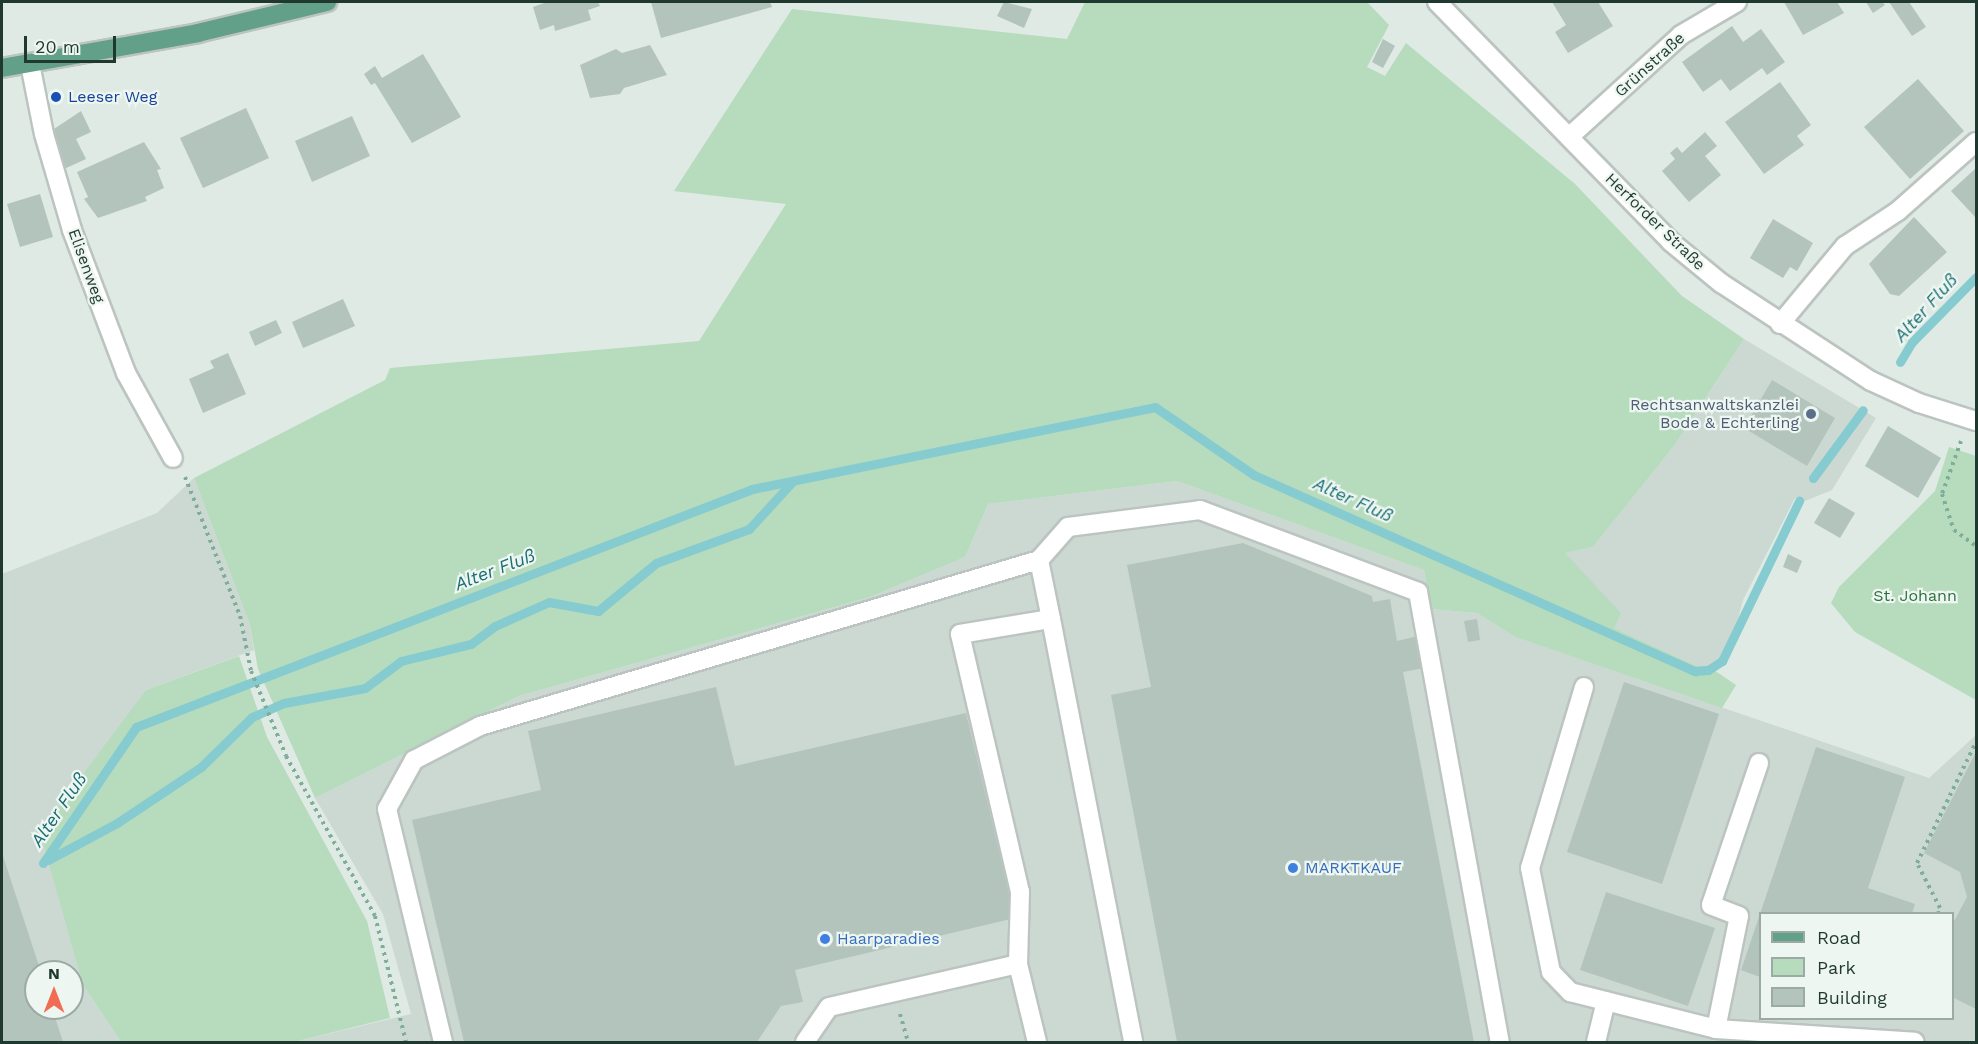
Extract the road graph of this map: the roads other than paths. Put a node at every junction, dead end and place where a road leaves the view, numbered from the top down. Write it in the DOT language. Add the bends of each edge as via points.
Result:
graph roads {
  1 [pos="327,2"];
  2 [pos="1437,2"];
  3 [pos="1737,2"];
  4 [pos="30,64"];
  5 [pos="2,68"];
  6 [pos="1569,137"];
  7 [pos="1977,142"];
  8 [pos="1780,324"];
  9 [pos="1977,421"];
  10 [pos="173,458"];
  11 [pos="1039,560"];
  12 [pos="1051,619"];
  13 [pos="1584,687"];
  14 [pos="1759,764"];
  15 [pos="1018,964"];
  16 [pos="1605,1001"];
  17 [pos="1716,1029"];
  18 [pos="1757,1037"];
  19 [pos="443,1042"];
  20 [pos="805,1042"];
  21 [pos="1037,1042"];
  22 [pos="1134,1042"];
  23 [pos="1500,1042"];
  24 [pos="1596,1042"];
  25 [pos="1915,1042"];
  1 -- 4 [label="main road" via="198,33"];
  2 -- 6 [label="street, Herforder Straße"];
  3 -- 6 [label="street, Grünstraße" via="1681,35"];
  4 -- 5 [label="main road"];
  4 -- 10 [label="street, Elisenweg" via="44,134 72,230 126,373"];
  6 -- 8 [label="street, Herforder Straße" via="1671,242"];
  7 -- 8 [label="street" via="1898,211 1845,246"];
  8 -- 9 [label="street, Herforder Straße" via="1871,381 1919,404"];
  11 -- 12 [label="street"];
  11 -- 19 [label="street" via="480,726 414,760 387,809"];
  11 -- 23 [label="street" via="1068,527 1200,510 1418,592"];
  12 -- 15 [label="street" via="960,634 1020,892"];
  12 -- 22 [label="street"];
  13 -- 16 [label="street" via="1530,868 1551,972 1570,992"];
  14 -- 17 [label="street" via="1711,905 1739,916"];
  15 -- 20 [label="street" via="829,1008"];
  15 -- 21 [label="street"];
  16 -- 17 [label="street"];
  16 -- 24 [label="street"];
  17 -- 18 [label="street"];
  18 -- 25 [label="street"];
}
